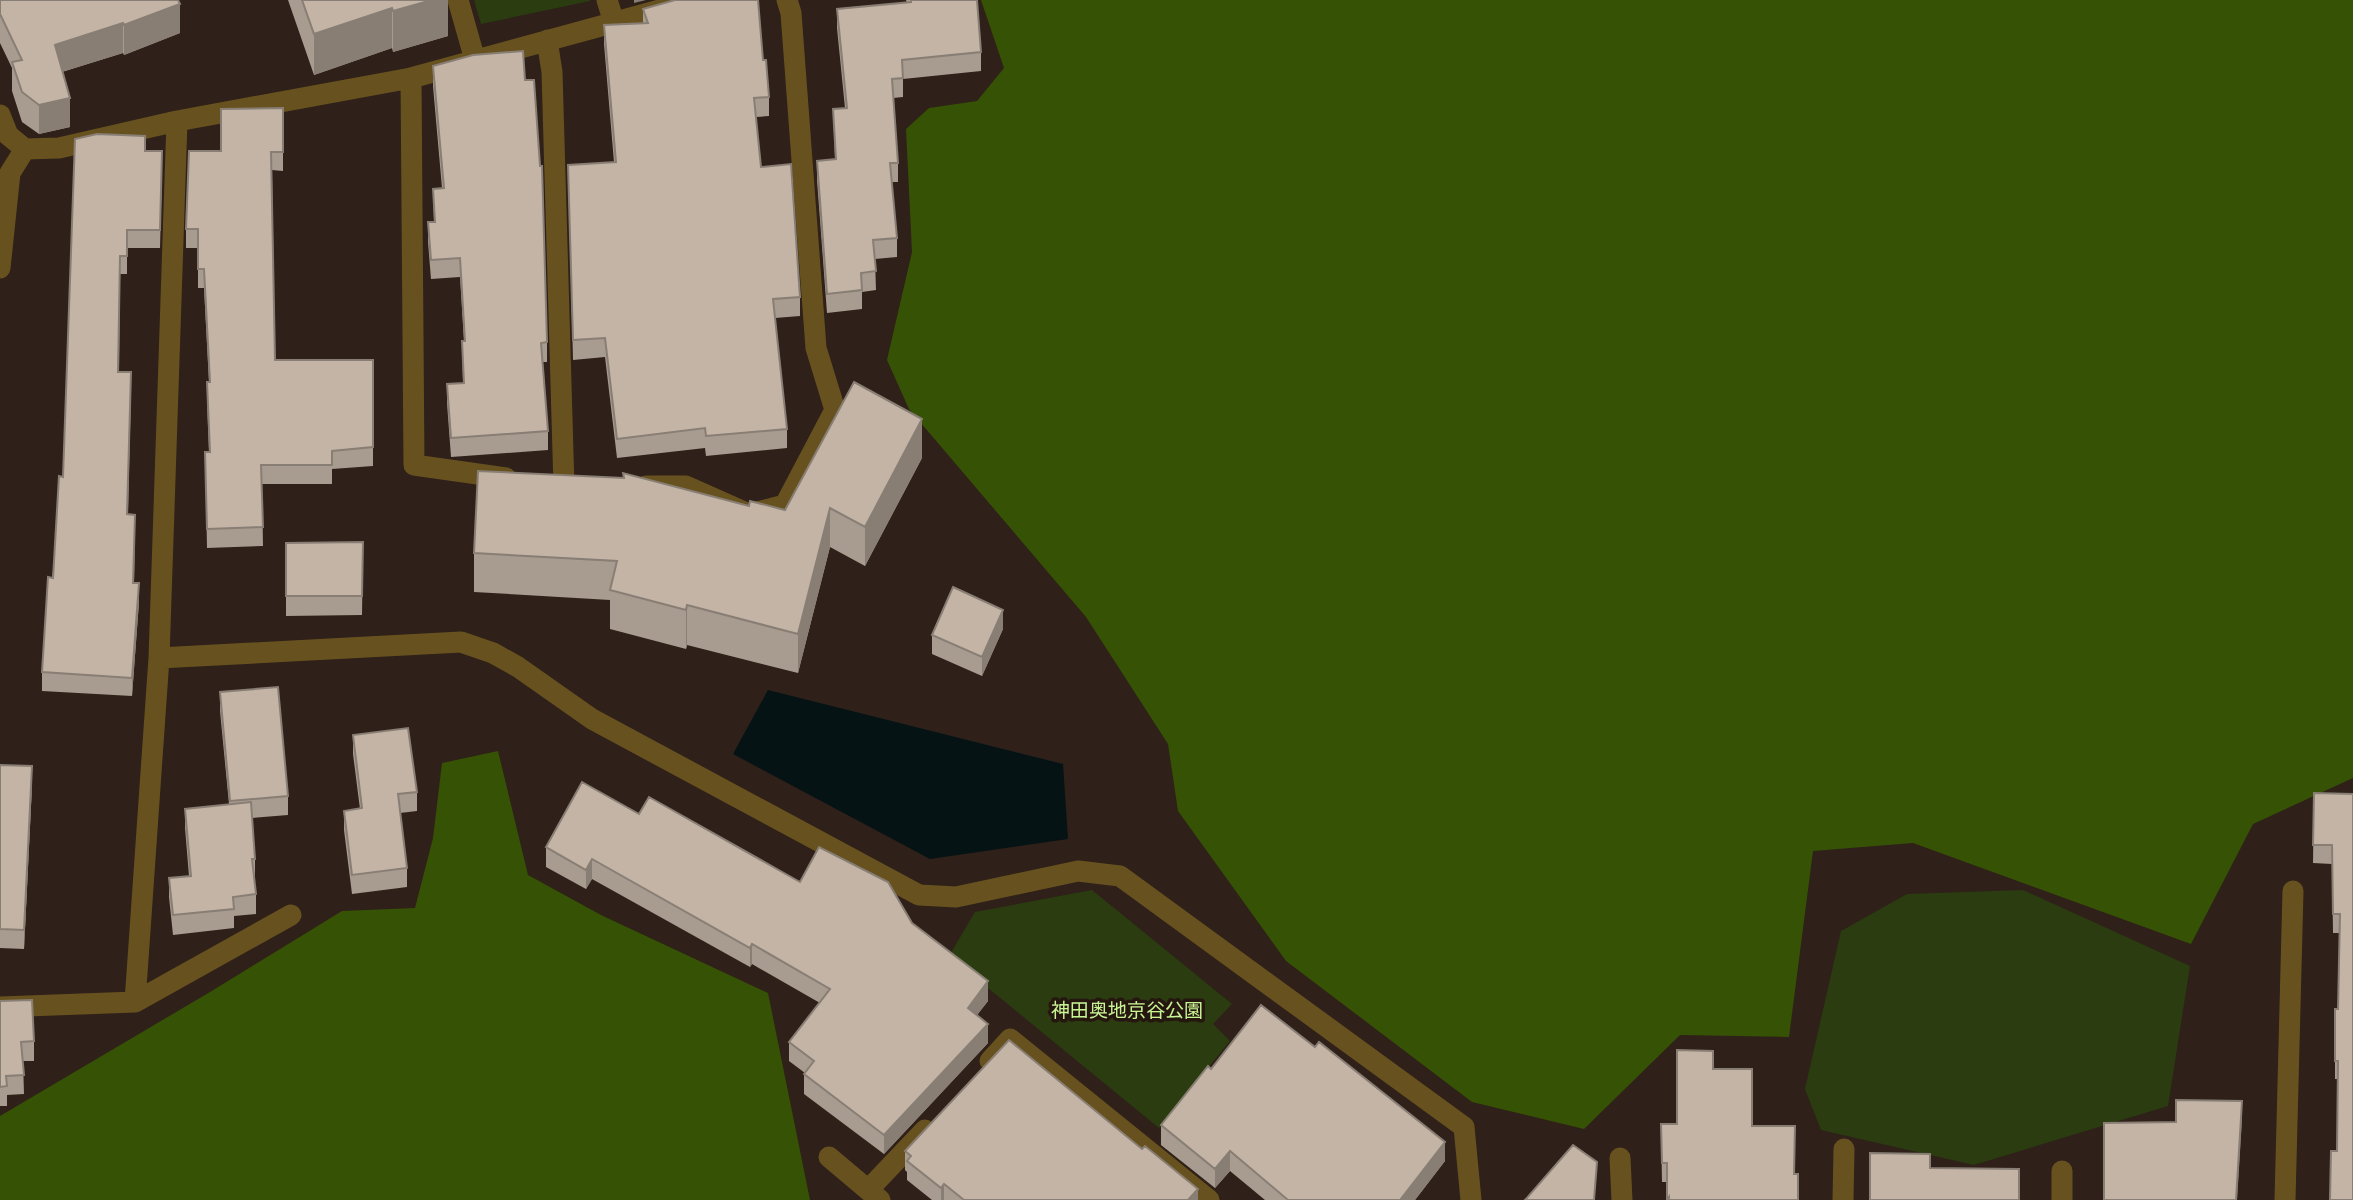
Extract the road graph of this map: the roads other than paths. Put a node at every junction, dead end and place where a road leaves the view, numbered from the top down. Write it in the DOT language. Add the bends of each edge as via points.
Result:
graph roads {
  1 [pos="458,0"];
  2 [pos="607,0"];
  3 [pos="696,0"];
  4 [pos="787,0"];
  5 [pos="614,22"];
  6 [pos="547,40"];
  7 [pos="475,60"];
  8 [pos="411,78"];
  9 [pos="0,115"];
  10 [pos="177,121"];
  11 [pos="25,149"];
  12 [pos="5,172"];
  13 [pos="0,268"];
  14 [pos="632,486"];
  15 [pos="159,657"];
  16 [pos="2293,891"];
  17 [pos="291,915"];
  18 [pos="135,1002"];
  19 [pos="0,1007"];
  20 [pos="972,1079"];
  21 [pos="934,1120"];
  22 [pos="1844,1149"];
  23 [pos="829,1157"];
  24 [pos="1620,1158"];
  25 [pos="2062,1171"];
  26 [pos="874,1195"];
  27 [pos="1209,1200"];
  28 [pos="1471,1200"];
  29 [pos="1622,1200"];
  30 [pos="1843,1200"];
  31 [pos="2062,1200"];
  32 [pos="2285,1200"];
  1 -- 7 [label="street"];
  2 -- 5 [label="street"];
  3 -- 5 [label="street"];
  4 -- 14 [label="street" via="816,348 835,410 785,505 749,514 686,486"];
  5 -- 6 [label="street"];
  6 -- 7 [label="street"];
  6 -- 8 [label="street" via="571,487 414,465"];
  7 -- 8 [label="street"];
  8 -- 10 [label="street"];
  9 -- 11 [label="street" via="8,135"];
  10 -- 11 [label="street" via="59,148"];
  10 -- 15 [label="street"];
  11 -- 12 [label="street"];
  12 -- 13 [label="street"];
  15 -- 18 [label="street"];
  15 -- 28 [label="street" via="461,642 493,653 592,719 919,895 956,897 1078,871 1120,876 1464,1127"];
  16 -- 32 [label="street"];
  17 -- 18 [label="street"];
  18 -- 19 [label="street"];
  20 -- 27 [label="street" via="1010,1039"];
  21 -- 26 [label="street"];
  22 -- 30 [label="street"];
  23 -- 26 [label="street"];
  24 -- 29 [label="street"];
  25 -- 31 [label="street"];
}
